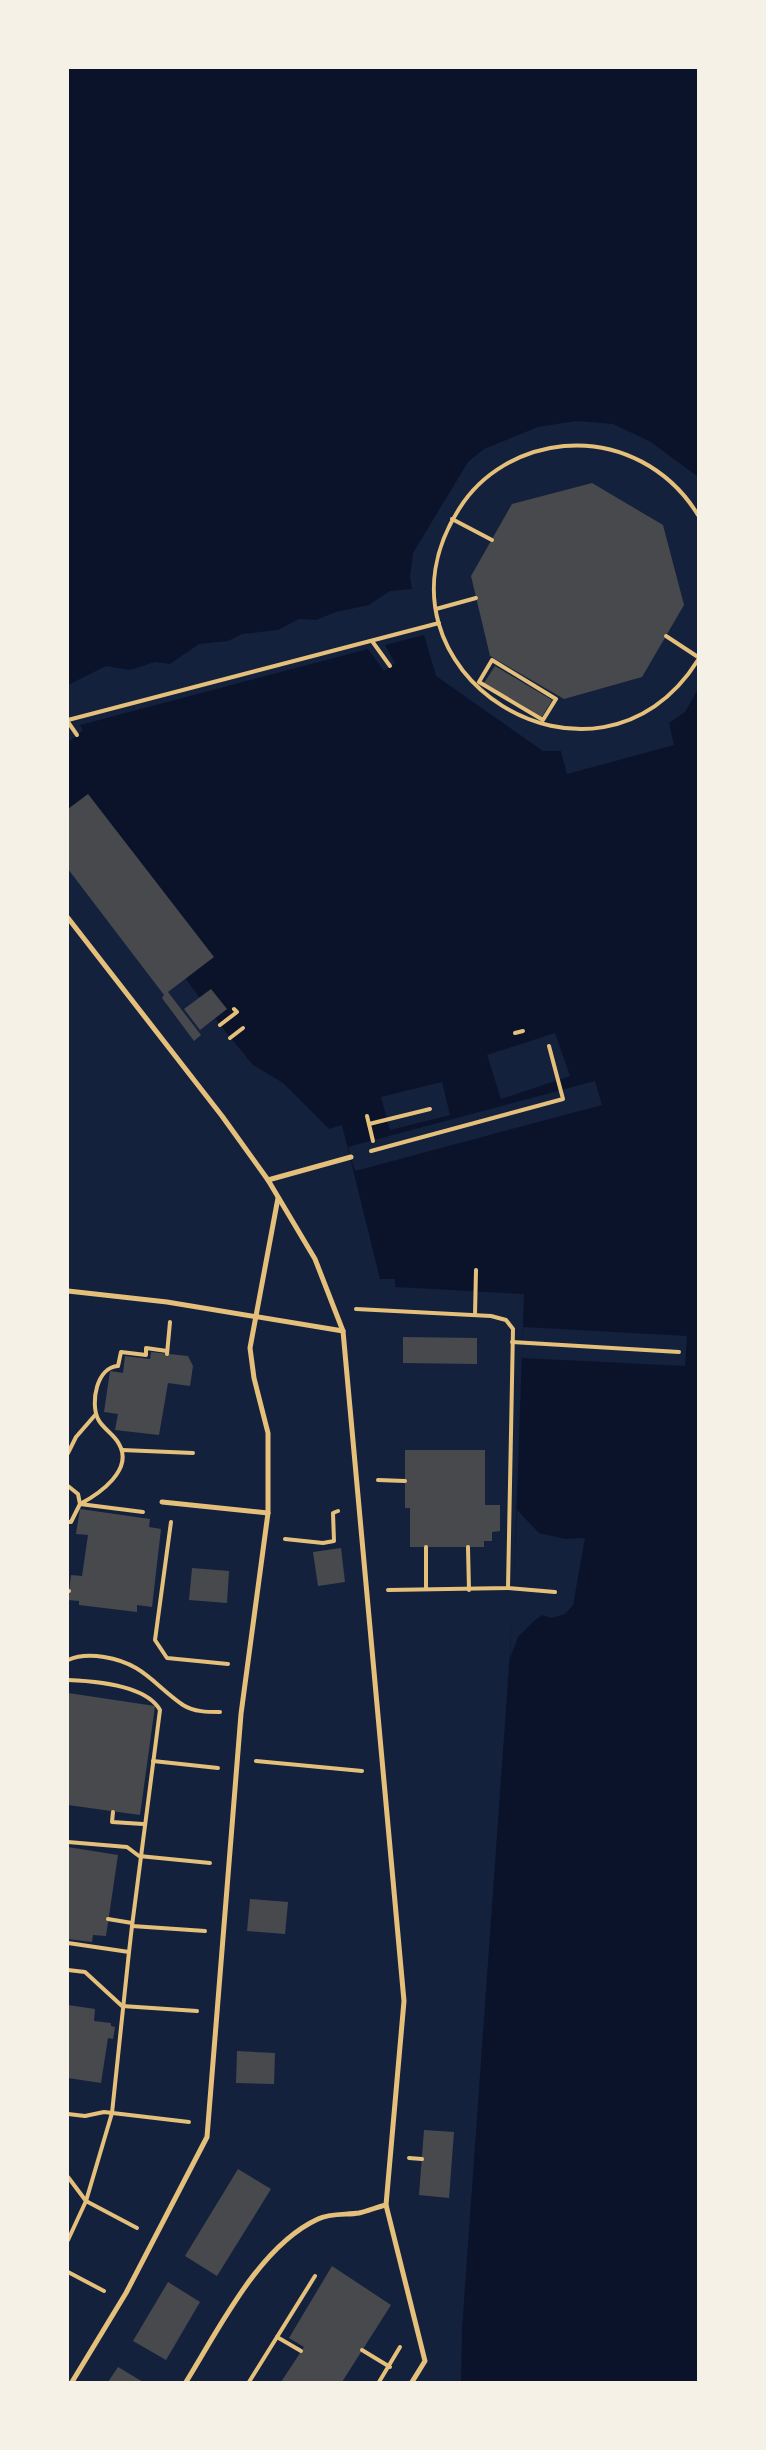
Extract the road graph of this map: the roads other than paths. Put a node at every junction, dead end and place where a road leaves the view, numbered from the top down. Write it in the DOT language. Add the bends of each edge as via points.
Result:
graph roads {
  1 [pos="68,918"];
  2 [pos="351,1157"];
  3 [pos="267,1180"];
  4 [pos="278,1198"];
  5 [pos="68,1291"];
  6 [pos="254,1318"];
  7 [pos="342,1331"];
  8 [pos="162,1502"];
  9 [pos="268,1513"];
  10 [pos="386,2205"];
  11 [pos="72,2382"];
  12 [pos="186,2382"];
  13 [pos="412,2382"];
  1 -- 3 [label="street"];
  2 -- 3 [label="street"];
  3 -- 4 [label="street"];
  4 -- 6 [label="street"];
  4 -- 7 [label="street" via="315,1259"];
  5 -- 6 [label="street" via="167,1302"];
  6 -- 7 [label="street"];
  6 -- 9 [label="street" via="250,1348 268,1433"];
  7 -- 10 [label="street" via="404,2001"];
  8 -- 9 [label="street"];
  9 -- 11 [label="street" via="241,1714 207,2138 122,2301"];
  10 -- 12 [label="street" via="320,2218 284,2243 230,2311"];
  10 -- 13 [label="street" via="426,2361"];
}
